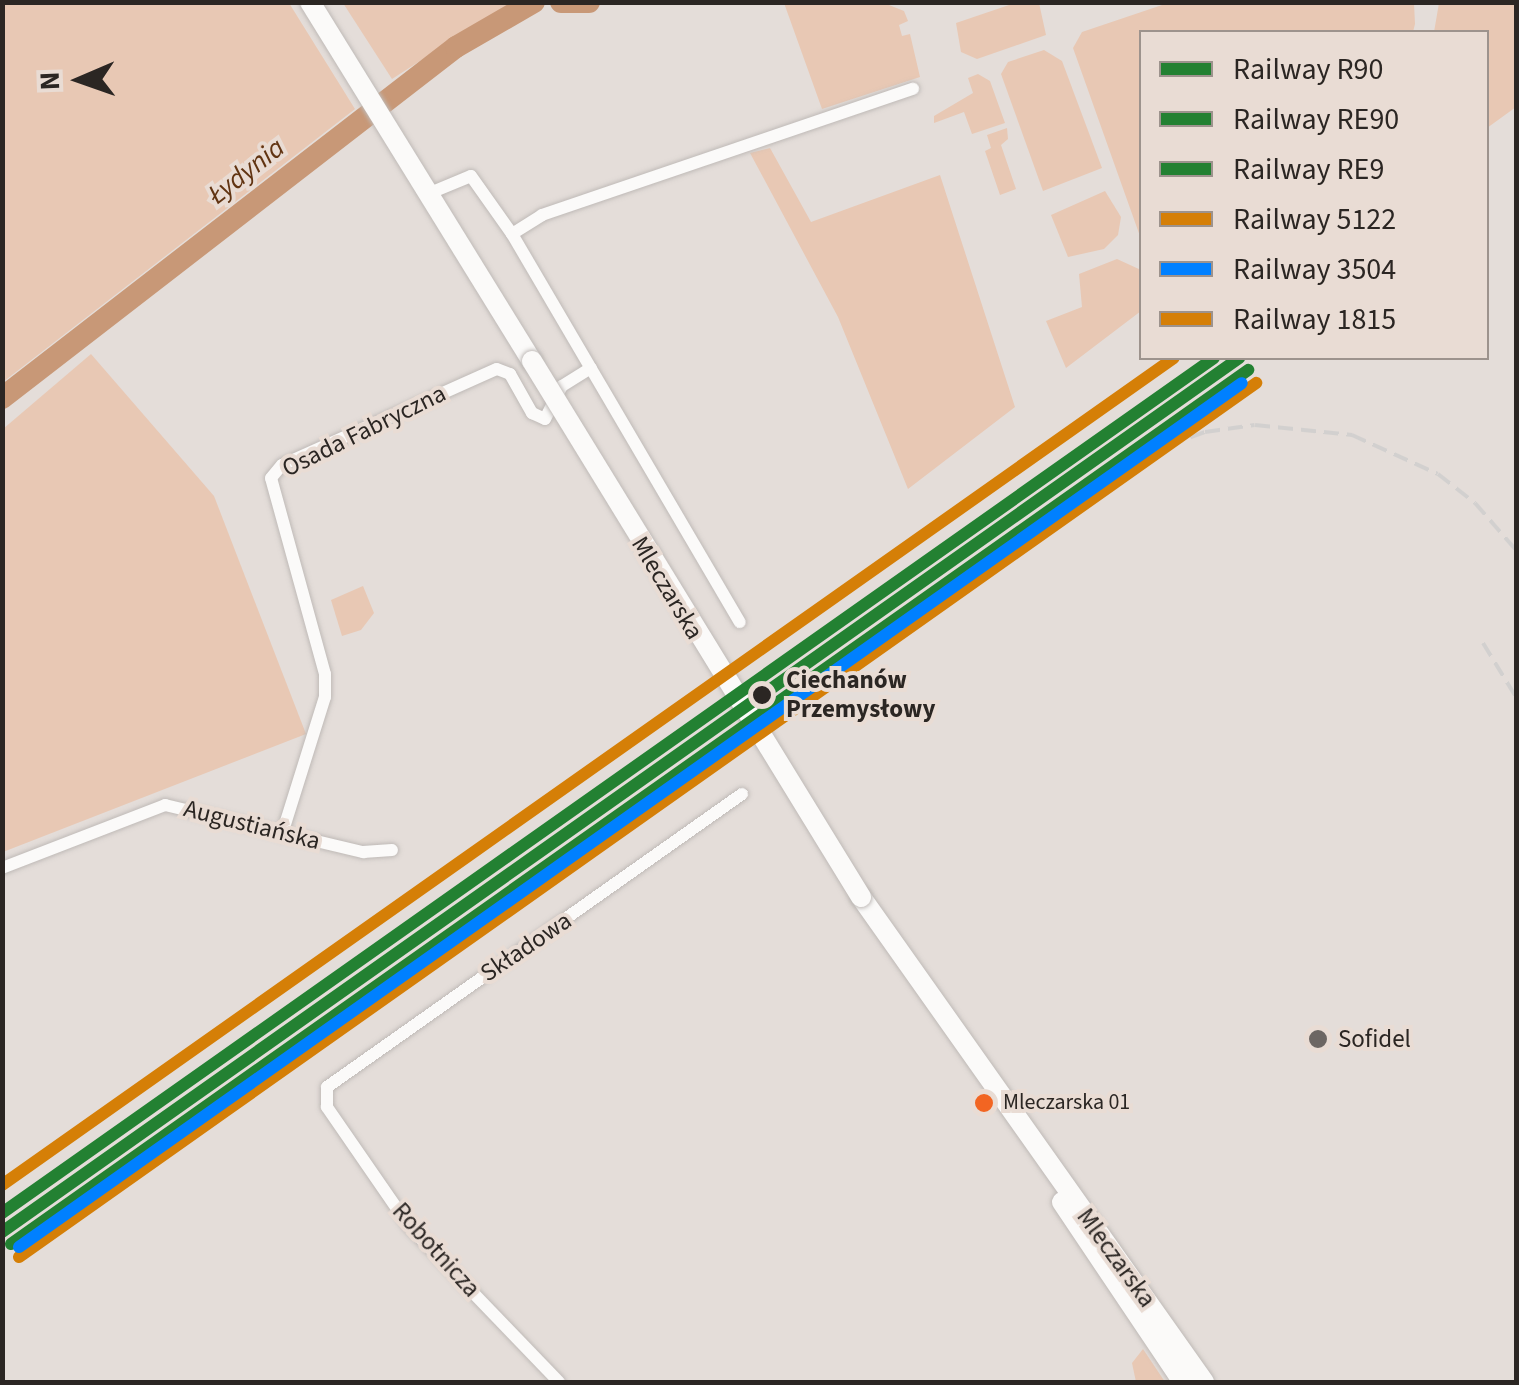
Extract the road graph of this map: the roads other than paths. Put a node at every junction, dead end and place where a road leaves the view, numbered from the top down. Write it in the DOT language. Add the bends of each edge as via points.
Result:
graph roads {
  1 [pos="310,2"];
  2 [pos="321,2"];
  3 [pos="352,63"];
  4 [pos="913,88"];
  5 [pos="430,193"];
  6 [pos="512,234"];
  7 [pos="590,368"];
  8 [pos="740,622"];
  9 [pos="742,794"];
  10 [pos="282,834"];
  11 [pos="392,850"];
  12 [pos="2,868"];
  13 [pos="327,1108"];
  14 [pos="1024,1136"];
  15 [pos="559,1382"];
  16 [pos="1183,1382"];
  17 [pos="1204,1382"];
  1 -- 3 [label="main road"];
  2 -- 3 [label="main road"];
  3 -- 5 [label="main road, Mleczarska"];
  4 -- 6 [label="street" via="542,215"];
  5 -- 6 [label="street" via="471,176"];
  5 -- 14 [label="main road, Mleczarska, bridge" via="861,897"];
  6 -- 7 [label="street, Mleczarska"];
  7 -- 8 [label="street, Mleczarska"];
  7 -- 10 [label="street, Osada Fabryczna" via="562,386 546,419 532,413 510,374 496,369 282,465 271,478 325,674 325,697"];
  9 -- 13 [label="street, Składowa" via="332,1079"];
  10 -- 11 [label="street, Augustiańska" via="363,852"];
  10 -- 12 [label="street, Augustiańska" via="165,805"];
  13 -- 15 [label="street, Robotnicza" via="409,1226"];
  14 -- 16 [label="main road, Mleczarska" via="1079,1231"];
  14 -- 17 [label="main road, Mleczarska"];
}
